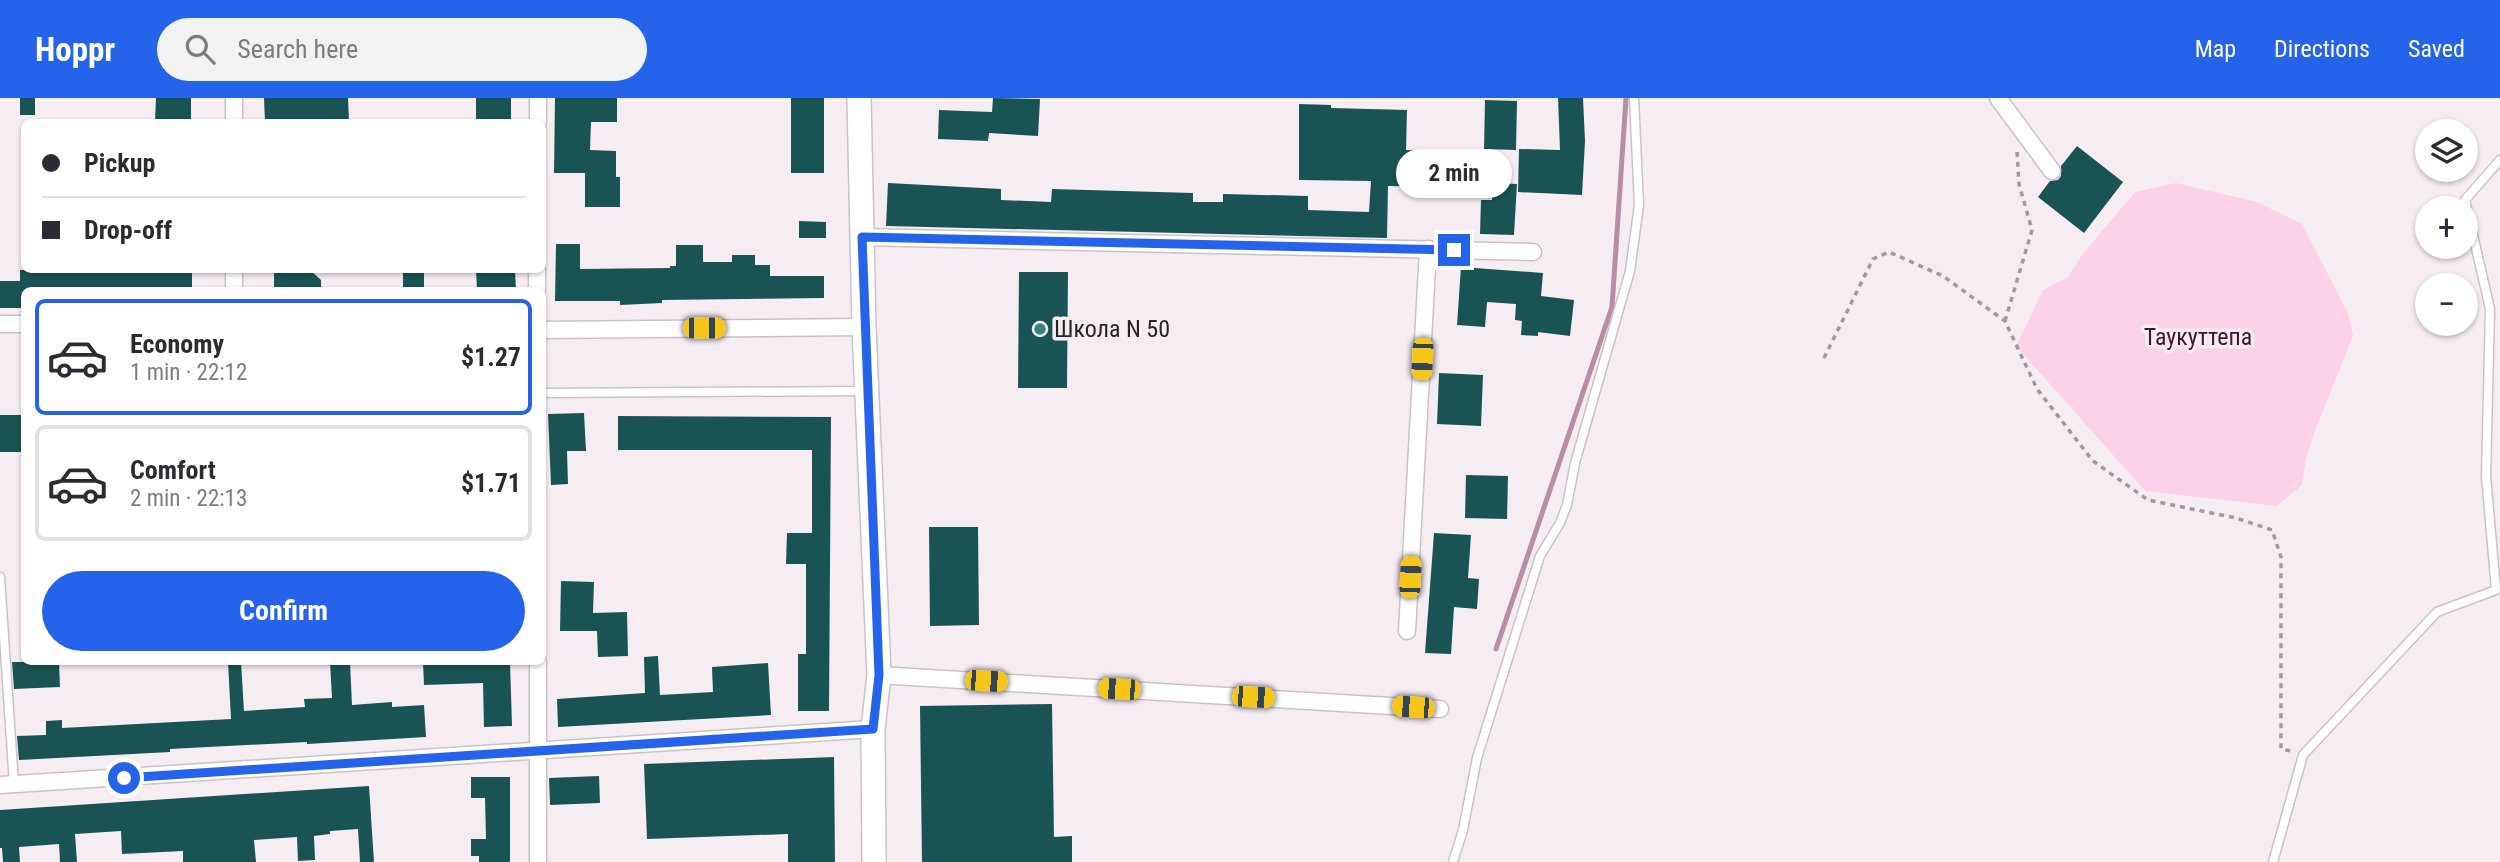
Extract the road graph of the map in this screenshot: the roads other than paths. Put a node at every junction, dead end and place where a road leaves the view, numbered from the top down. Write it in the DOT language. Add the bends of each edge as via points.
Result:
graph roads {
  1 [pos="234,98"];
  2 [pos="538,98"];
  3 [pos="859,98"];
  4 [pos="1634,98"];
  5 [pos="1998,98"];
  6 [pos="234,119"];
  7 [pos="538,119"];
  8 [pos="2500,160"];
  9 [pos="2052,170"];
  10 [pos="862,237"];
  11 [pos="1428,249"];
  12 [pos="1533,252"];
  13 [pos="0,324"];
  14 [pos="21,324"];
  15 [pos="864,327"];
  16 [pos="546,330"];
  17 [pos="867,391"];
  18 [pos="546,393"];
  19 [pos="0,577"];
  20 [pos="1407,631"];
  21 [pos="538,665"];
  22 [pos="879,675"];
  23 [pos="1440,709"];
  24 [pos="873,729"];
  25 [pos="538,752"];
  26 [pos="7,785"];
  27 [pos="538,862"];
  28 [pos="874,862"];
  29 [pos="1453,862"];
  30 [pos="2273,862"];
  1 -- 6 [label="street"];
  2 -- 7 [label="street"];
  3 -- 10 [label="street"];
  4 -- 29 [label="lane" via="1639,205 1630,271 1567,505 1540,556 1477,758"];
  5 -- 9 [label="street"];
  8 -- 30 [label="lane" via="2465,200 2490,309 2486,476 2496,590 2437,612 2303,755"];
  10 -- 11 [label="street"];
  10 -- 15 [label="street"];
  11 -- 12 [label="street"];
  11 -- 20 [label="street"];
  13 -- 14 [label="street"];
  15 -- 16 [label="street"];
  15 -- 17 [label="street"];
  17 -- 18 [label="lane"];
  17 -- 22 [label="street"];
  19 -- 26 [label="lane"];
  21 -- 25 [label="street"];
  22 -- 23 [label="street"];
  22 -- 24 [label="street"];
  24 -- 25 [label="street"];
  24 -- 28 [label="street"];
  25 -- 26 [label="street"];
  25 -- 27 [label="street"];
}
